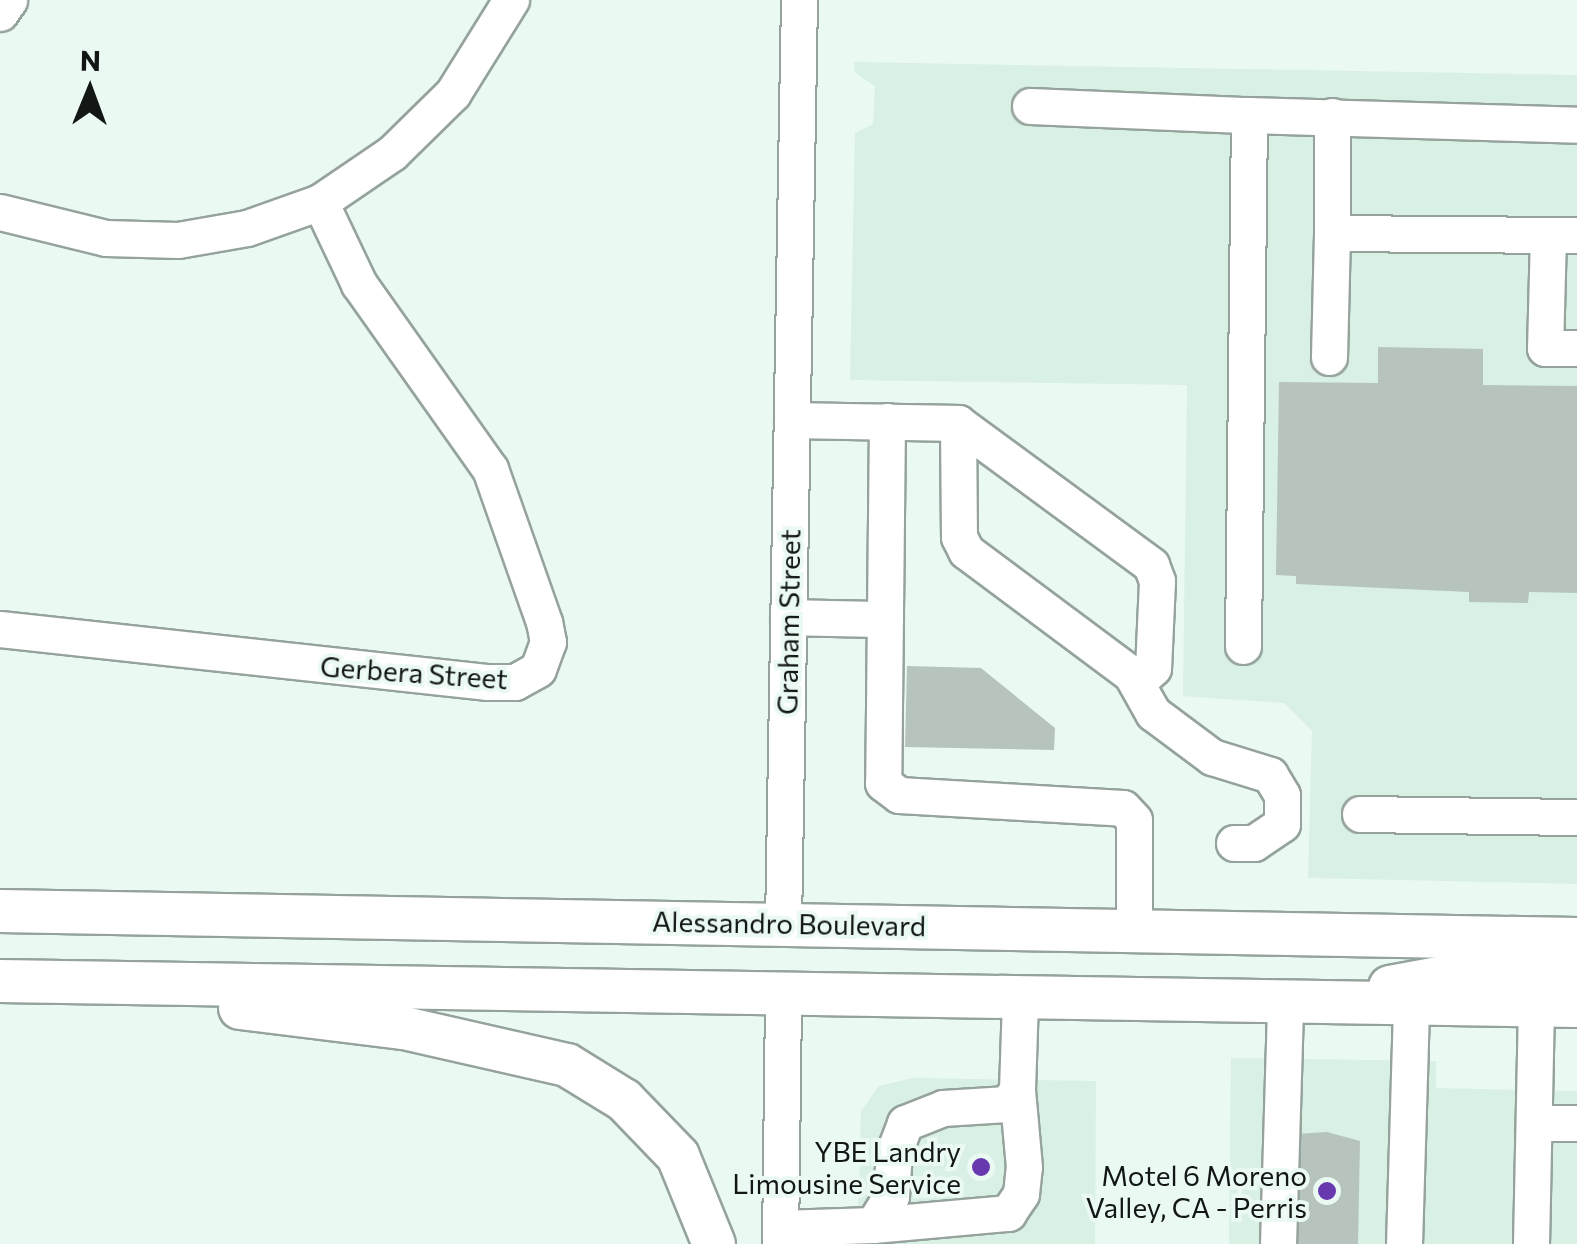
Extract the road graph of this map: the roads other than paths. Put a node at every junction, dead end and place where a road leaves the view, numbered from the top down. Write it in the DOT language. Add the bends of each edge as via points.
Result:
graph roads {
  1 [pos="9,0"];
  2 [pos="511,0"];
  3 [pos="799,0"];
  4 [pos="0,13"];
  5 [pos="1030,106"];
  6 [pos="1248,115"];
  7 [pos="1332,116"];
  8 [pos="1577,125"];
  9 [pos="320,202"];
  10 [pos="0,212"];
  11 [pos="1332,233"];
  12 [pos="1562,235"];
  13 [pos="1577,348"];
  14 [pos="1328,357"];
  15 [pos="792,420"];
  16 [pos="887,421"];
  17 [pos="958,424"];
  18 [pos="788,617"];
  19 [pos="885,619"];
  20 [pos="0,629"];
  21 [pos="1243,646"];
  22 [pos="1131,674"];
  23 [pos="1360,814"];
  24 [pos="1577,817"];
  25 [pos="1234,843"];
  26 [pos="0,910"];
  27 [pos="783,924"];
  28 [pos="1134,928"];
  29 [pos="1577,939"];
  30 [pos="1577,974"];
  31 [pos="0,981"];
  32 [pos="0,989"];
  33 [pos="783,994"];
  34 [pos="1020,998"];
  35 [pos="1285,1003"];
  36 [pos="1332,1004"];
  37 [pos="1411,1006"];
  38 [pos="1556,1006"];
  39 [pos="1017,1090"];
  40 [pos="1535,1123"];
  41 [pos="1577,1124"];
  42 [pos="873,1225"];
  43 [pos="780,1236"];
  44 [pos="714,1244"];
  45 [pos="1278,1244"];
  46 [pos="1404,1244"];
  47 [pos="1531,1244"];
  1 -- 4 [label="street"];
  2 -- 9 [label="street" via="453,93 392,152"];
  3 -- 15 [label="street, Graham Street"];
  5 -- 6 [label="street"];
  6 -- 7 [label="street"];
  6 -- 21 [label="street"];
  7 -- 8 [label="street"];
  7 -- 11 [label="street"];
  9 -- 10 [label="street" via="246,228 178,240 87,235"];
  9 -- 20 [label="street, Gerbera Street" via="359,284 490,469 544,622 548,642 538,669 515,682 488,682"];
  11 -- 12 [label="street"];
  11 -- 14 [label="street"];
  12 -- 13 [label="street" via="1546,348"];
  15 -- 16 [label="street"];
  15 -- 18 [label="street, Graham Street"];
  16 -- 17 [label="street"];
  16 -- 19 [label="street"];
  17 -- 22 [label="street" via="959,537 966,551"];
  17 -- 22 [label="street" via="1151,565 1157,582 1154,668 1144,676"];
  18 -- 19 [label="street"];
  18 -- 27 [label="street, Graham Street"];
  19 -- 28 [label="street" via="881,748 890,793 1123,808 1134,820"];
  22 -- 25 [label="street" via="1152,714 1212,756 1270,775 1282,795 1282,824 1254,843"];
  23 -- 24 [label="street"];
  26 -- 27 [label="main road, Alessandro Boulevard"];
  27 -- 28 [label="main road, Alessandro Boulevard"];
  27 -- 33 [label="main road, Graham Street"];
  28 -- 29 [label="main road, Alessandro Boulevard"];
  30 -- 36 [label="main road" via="1460,974"];
  31 -- 33 [label="main road"];
  32 -- 44 [label="main road" via="166,999 404,1028 567,1065 624,1100 678,1156"];
  33 -- 34 [label="main road"];
  33 -- 43 [label="street, Graham Street"];
  34 -- 35 [label="main road"];
  34 -- 39 [label="street"];
  35 -- 36 [label="main road"];
  35 -- 45 [label="street"];
  36 -- 37 [label="main road"];
  37 -- 38 [label="main road"];
  37 -- 46 [label="street"];
  38 -- 40 [label="street"];
  39 -- 42 [label="street" via="1007,1104 943,1108 905,1123 894,1152 892,1196"];
  39 -- 42 [label="street" via="1024,1168 1021,1194 1008,1213"];
  40 -- 41 [label="street"];
  40 -- 47 [label="street"];
  42 -- 43 [label="street"];
}
